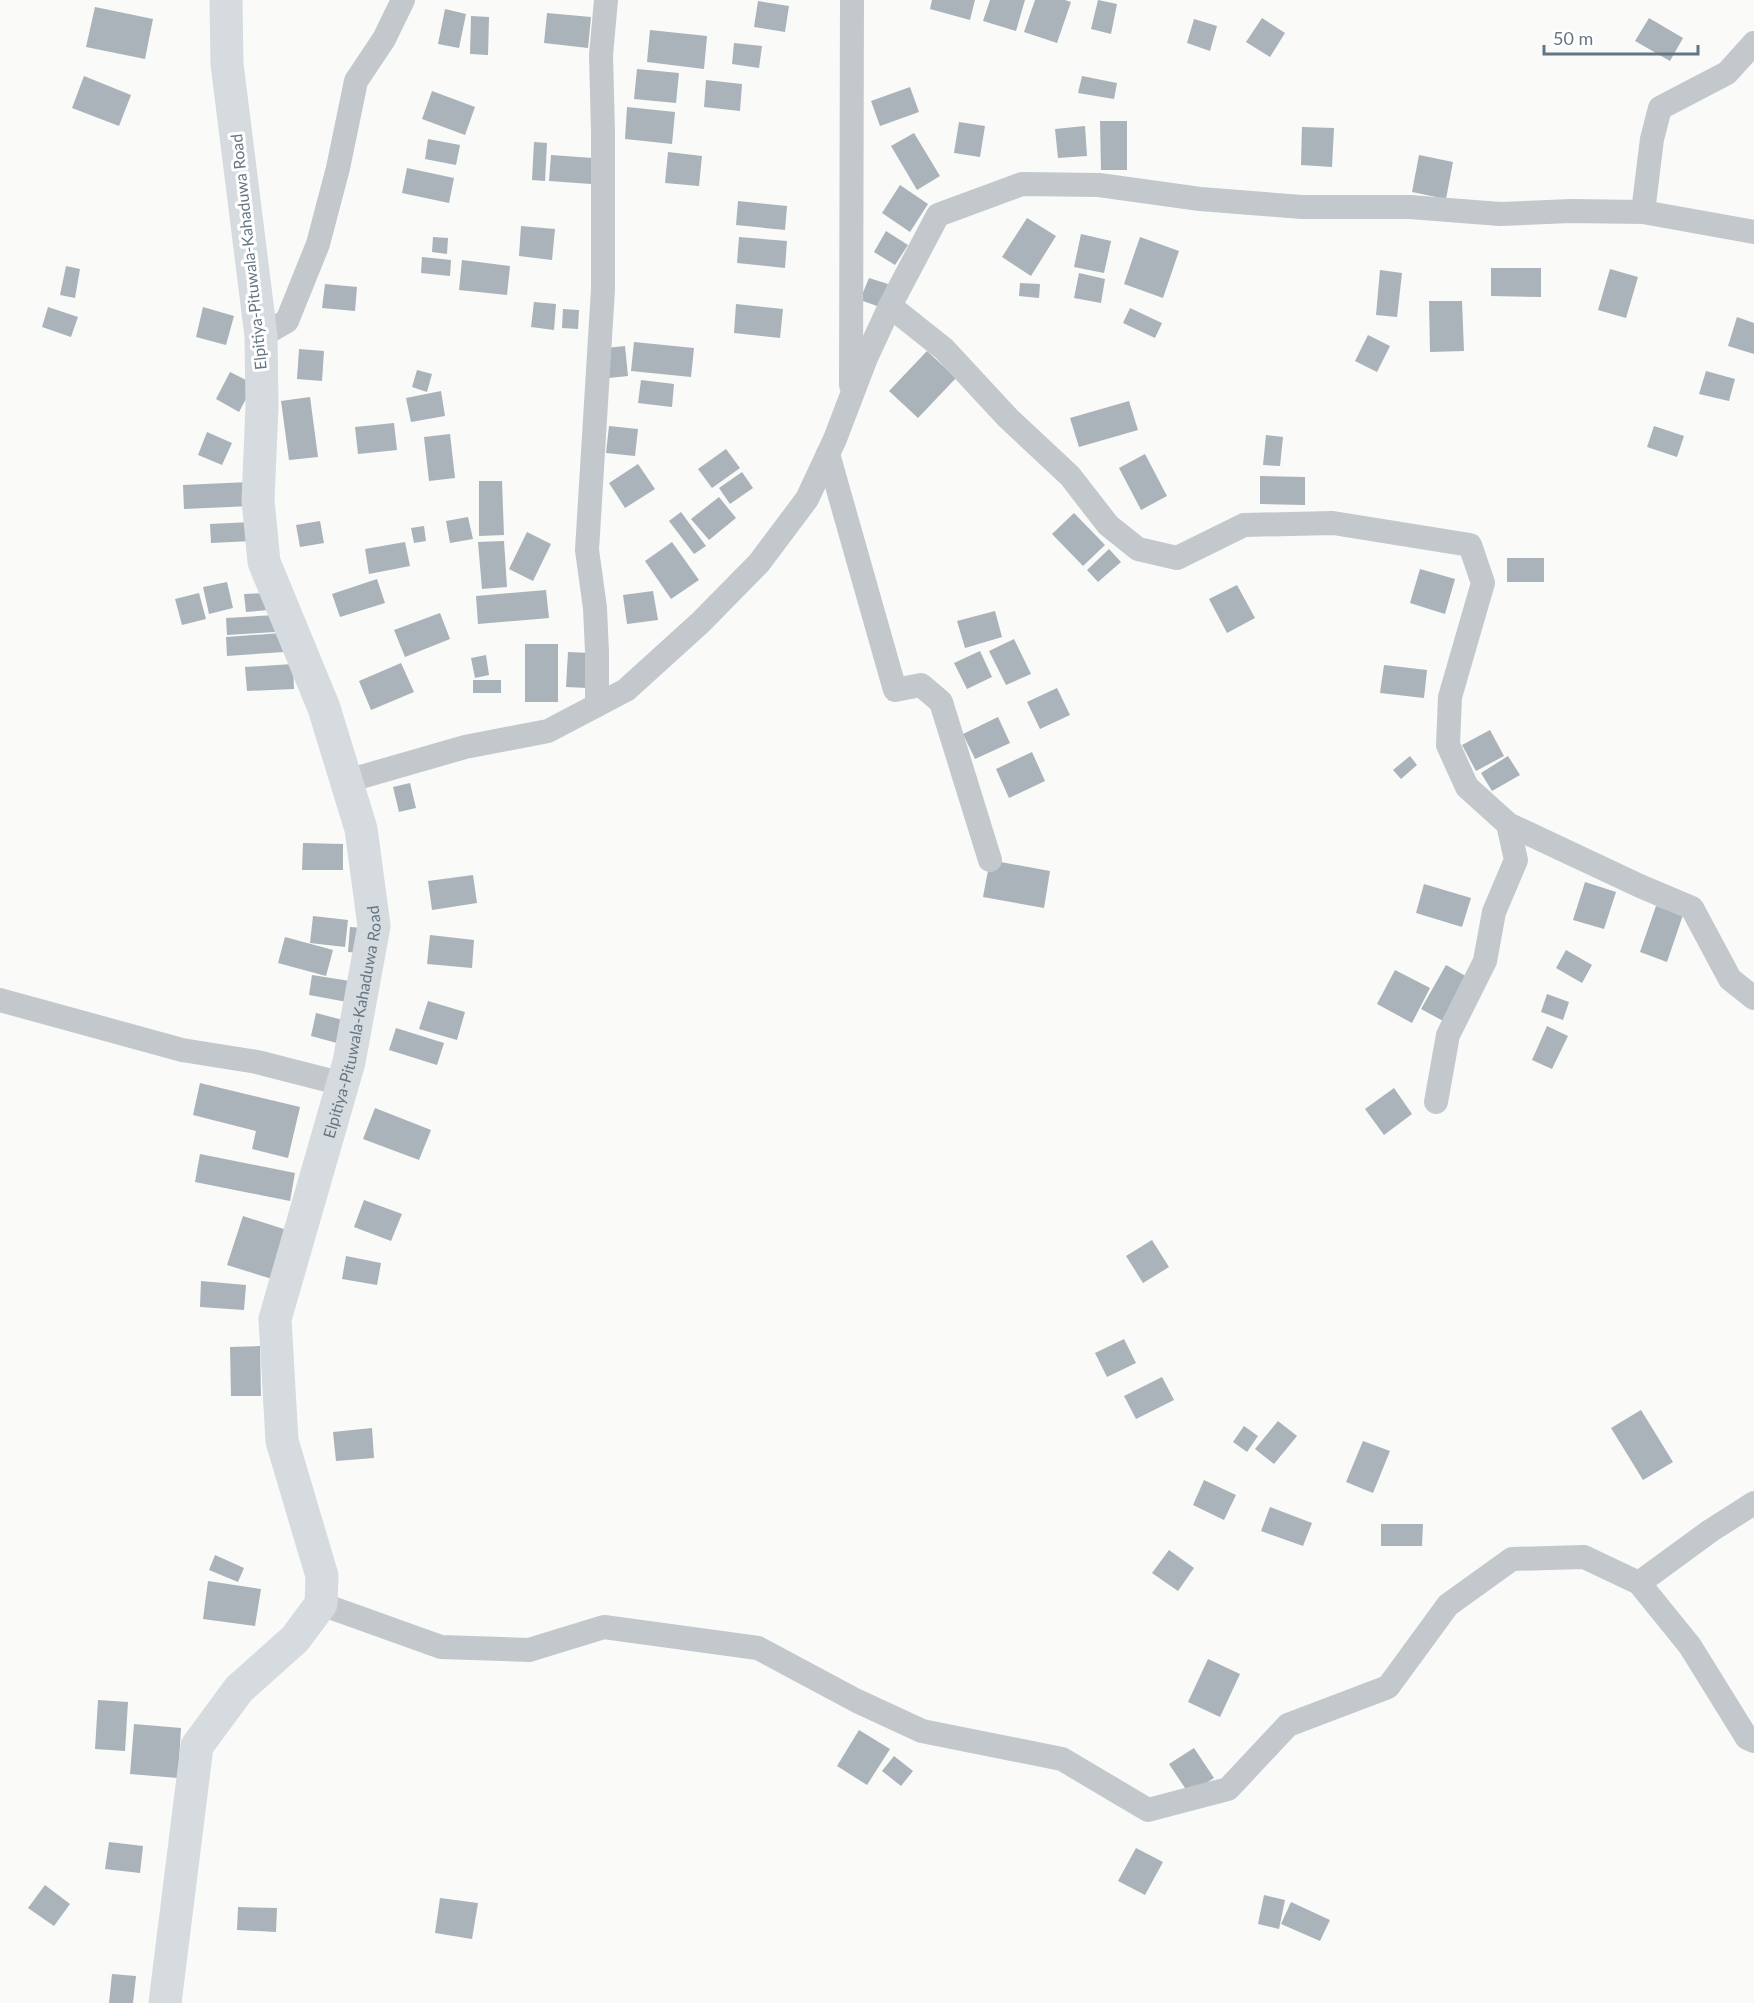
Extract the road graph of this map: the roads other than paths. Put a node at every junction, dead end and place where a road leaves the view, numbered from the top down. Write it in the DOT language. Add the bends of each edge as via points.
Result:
graph roads {
  1 [pos="226,0"];
  2 [pos="403,0"];
  3 [pos="606,0"];
  4 [pos="852,0"];
  5 [pos="1754,43"];
  6 [pos="1643,212"];
  7 [pos="1754,232"];
  8 [pos="890,306"];
  9 [pos="261,336"];
  10 [pos="851,397"];
  11 [pos="828,454"];
  12 [pos="597,705"];
  13 [pos="346,781"];
  14 [pos="1508,824"];
  15 [pos="990,860"];
  16 [pos="1754,998"];
  17 [pos="0,1000"];
  18 [pos="343,1084"];
  19 [pos="1436,1102"];
  20 [pos="1754,1503"];
  21 [pos="1639,1583"];
  22 [pos="321,1604"];
  23 [pos="1754,1741"];
  24 [pos="165,2003"];
  1 -- 9 [label="street, Elpitiya-Pituwala-Kahaduwa Road" via="227,64"];
  2 -- 9 [label="street" via="384,39 356,81 318,244 287,321"];
  3 -- 12 [label="street" via="601,55 603,289 587,550 595,608"];
  4 -- 10 [label="street"];
  5 -- 6 [label="street" via="1727,73 1660,108"];
  6 -- 7 [label="street"];
  6 -- 8 [label="street" via="1500,214 1410,207 1302,207 1200,199 1099,185 1022,184 938,215"];
  8 -- 10 [label="street"];
  8 -- 14 [label="street" via="944,349 1008,418 1070,476 1108,525 1138,549 1177,558 1244,525 1333,523 1470,544 1483,583 1450,697 1448,745 1467,787"];
  9 -- 13 [label="street, Elpitiya-Pituwala-Kahaduwa Road" via="258,500 264,562 324,708"];
  10 -- 11 [label="street"];
  11 -- 12 [label="street" via="807,499 759,563 627,690"];
  11 -- 15 [label="street" via="895,690 921,686 941,702"];
  12 -- 13 [label="street" via="548,731 465,747"];
  13 -- 18 [label="street, Elpitiya-Pituwala-Kahaduwa Road" via="361,829 374,926"];
  14 -- 16 [label="street" via="1692,908 1730,979"];
  14 -- 19 [label="street" via="1516,860 1494,912 1485,961 1448,1035"];
  17 -- 18 [label="street" via="182,1050 257,1062"];
  18 -- 22 [label="street, Elpitiya-Pituwala-Kahaduwa Road" via="275,1319 282,1441 322,1576"];
  20 -- 21 [label="street"];
  21 -- 22 [label="street" via="1584,1557 1512,1559 1448,1605 1388,1687 1288,1725 1228,1789 1148,1810 1062,1759 922,1731 758,1648 604,1627 529,1650 441,1647"];
  21 -- 23 [label="street" via="1690,1646 1747,1738"];
  22 -- 24 [label="street" via="295,1639 239,1689 198,1746"];
}
